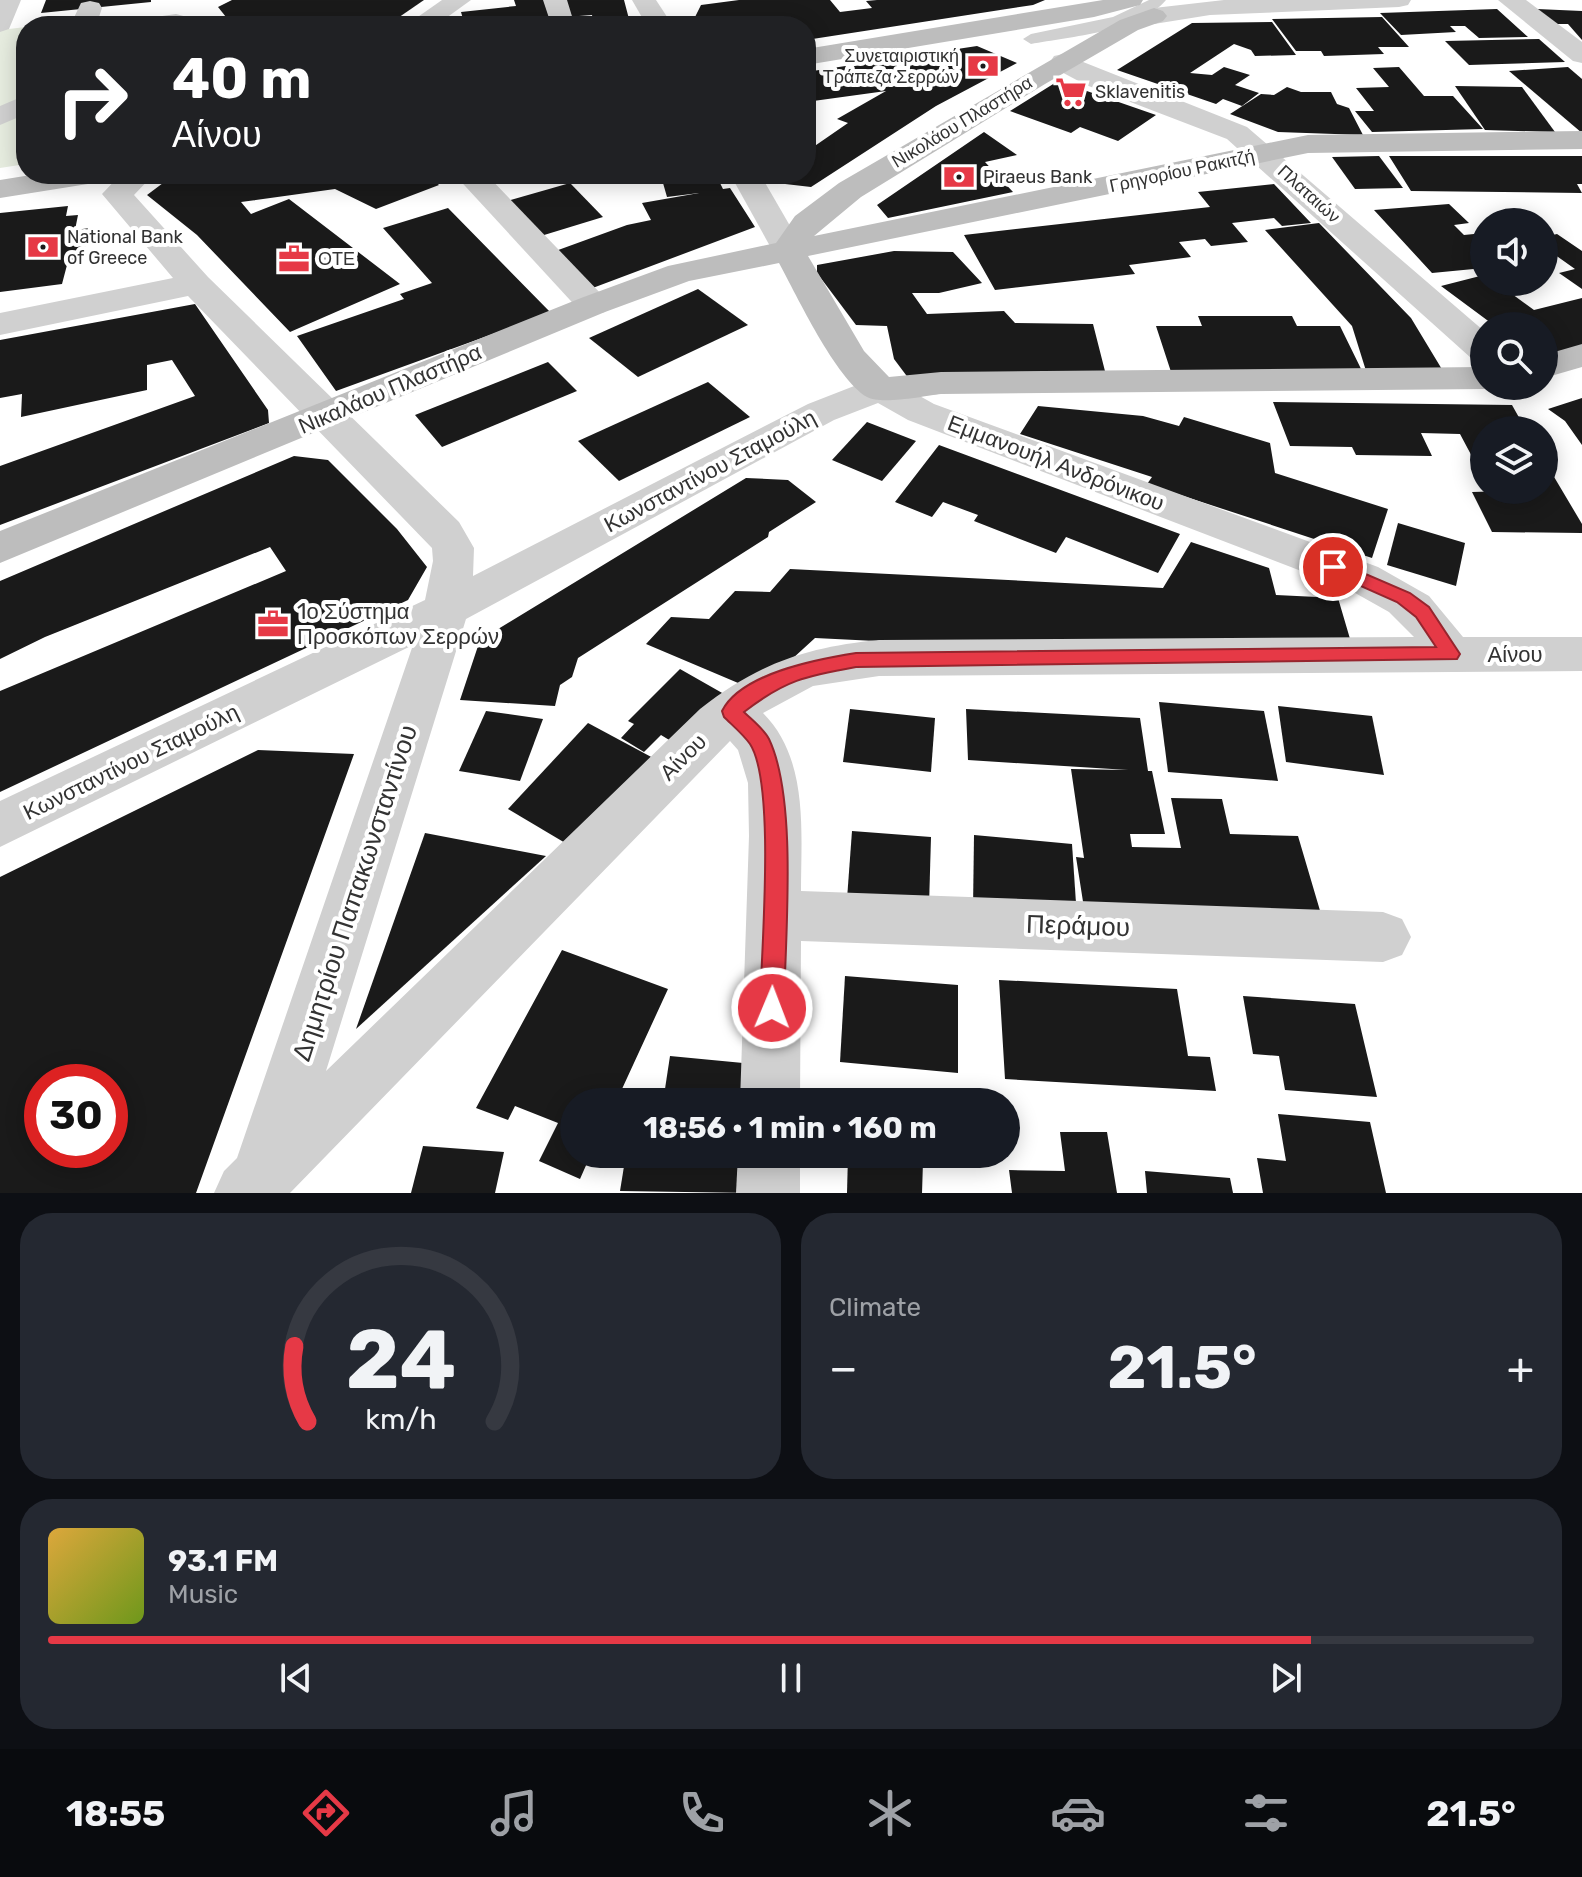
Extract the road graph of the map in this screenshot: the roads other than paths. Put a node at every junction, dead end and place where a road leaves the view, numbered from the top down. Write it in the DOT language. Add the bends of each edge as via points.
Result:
graph roads {
  1 [pos="9,0"];
  2 [pos="459,0"];
  3 [pos="1399,0"];
  4 [pos="1510,0"];
  5 [pos="1148,5"];
  6 [pos="434,16"];
  7 [pos="0,24"];
  8 [pos="1022,31"];
  9 [pos="1582,55"];
  10 [pos="816,56"];
  11 [pos="1063,62"];
  12 [pos="1582,140"];
  13 [pos="1263,154"];
  14 [pos="31,184"];
  15 [pos="128,184"];
  16 [pos="478,184"];
  17 [pos="751,184"];
  18 [pos="0,189"];
  19 [pos="788,250"];
  20 [pos="196,284"];
  21 [pos="593,305"];
  22 [pos="0,324"];
  23 [pos="1470,338"];
  24 [pos="1582,355"];
  25 [pos="1558,363"];
  26 [pos="1470,378"];
  27 [pos="880,389"];
  28 [pos="326,415"];
  29 [pos="0,548"];
  30 [pos="447,609"];
  31 [pos="1450,654"];
  32 [pos="1582,654"];
  33 [pos="731,711"];
  34 [pos="0,825"];
  35 [pos="774,915"];
  36 [pos="1383,937"];
  37 [pos="770,1088"];
  38 [pos="769,1168"];
  39 [pos="257,1189"];
  40 [pos="768,1193"];
  1 -- 7 [label="street"];
  2 -- 6 [label="street"];
  3 -- 5 [label="street" via="1200,8"];
  4 -- 9 [label="street"];
  5 -- 8 [label="street" via="1094,10"];
  5 -- 11 [label="street, Νικολάου Πλαστήρα" via="1129,25"];
  8 -- 10 [label="street"];
  8 -- 11 [label="street"];
  11 -- 13 [label="street, Πλαταιών" via="1232,130"];
  11 -- 19 [label="street, Νικολάου Πλαστήρα" via="830,204 806,223"];
  12 -- 13 [label="street, Γρηγορίου Ρακιτζή" via="1322,143"];
  13 -- 19 [label="street, Γρηγορίου Ρακιτζή"];
  13 -- 23 [label="street, Πλαταιών"];
  14 -- 18 [label="street"];
  15 -- 20 [label="street, Δημητρίου Παπακωνσταντίνου" via="117,194"];
  16 -- 21 [label="street"];
  17 -- 19 [label="street, Εμμανουήλ Ανδρόνικου"];
  19 -- 21 [label="street, Νικαλάου Πλαστήρα" via="680,273"];
  19 -- 27 [label="street, Εμμανουήλ Ανδρόνικου" via="849,357"];
  20 -- 22 [label="street"];
  20 -- 28 [label="street, Δημητρίου Παπακωνσταντίνου"];
  21 -- 28 [label="street, Νικαλάου Πλαστήρα"];
  24 -- 25 [label="street"];
  26 -- 27 [label="street, Κωνσταντίνου Σταμούλη" via="941,383"];
  27 -- 30 [label="street, Κωνσταντίνου Σταμούλη" via="801,422"];
  27 -- 31 [label="street, Εμμανουήλ Ανδρόνικου" via="921,412 1363,578 1422,612"];
  28 -- 29 [label="street, Νικαλάου Πλαστήρα"];
  28 -- 30 [label="street, Δημητρίου Παπακωνσταντίνου" via="451,542 454,561"];
  30 -- 34 [label="street, Κωνσταντίνου Σταμούλη"];
  30 -- 39 [label="street, Δημητρίου Παπακωνσταντίνου"];
  31 -- 32 [label="street, Αίνου"];
  31 -- 33 [label="street, Αίνου" via="856,660 796,671"];
  33 -- 35 [label="street" via="760,741 770,769"];
  33 -- 39 [label="street, Αίνου"];
  35 -- 36 [label="street, Περάμου"];
  35 -- 37 [label="street"];
  38 -- 40 [label="street"];
}
